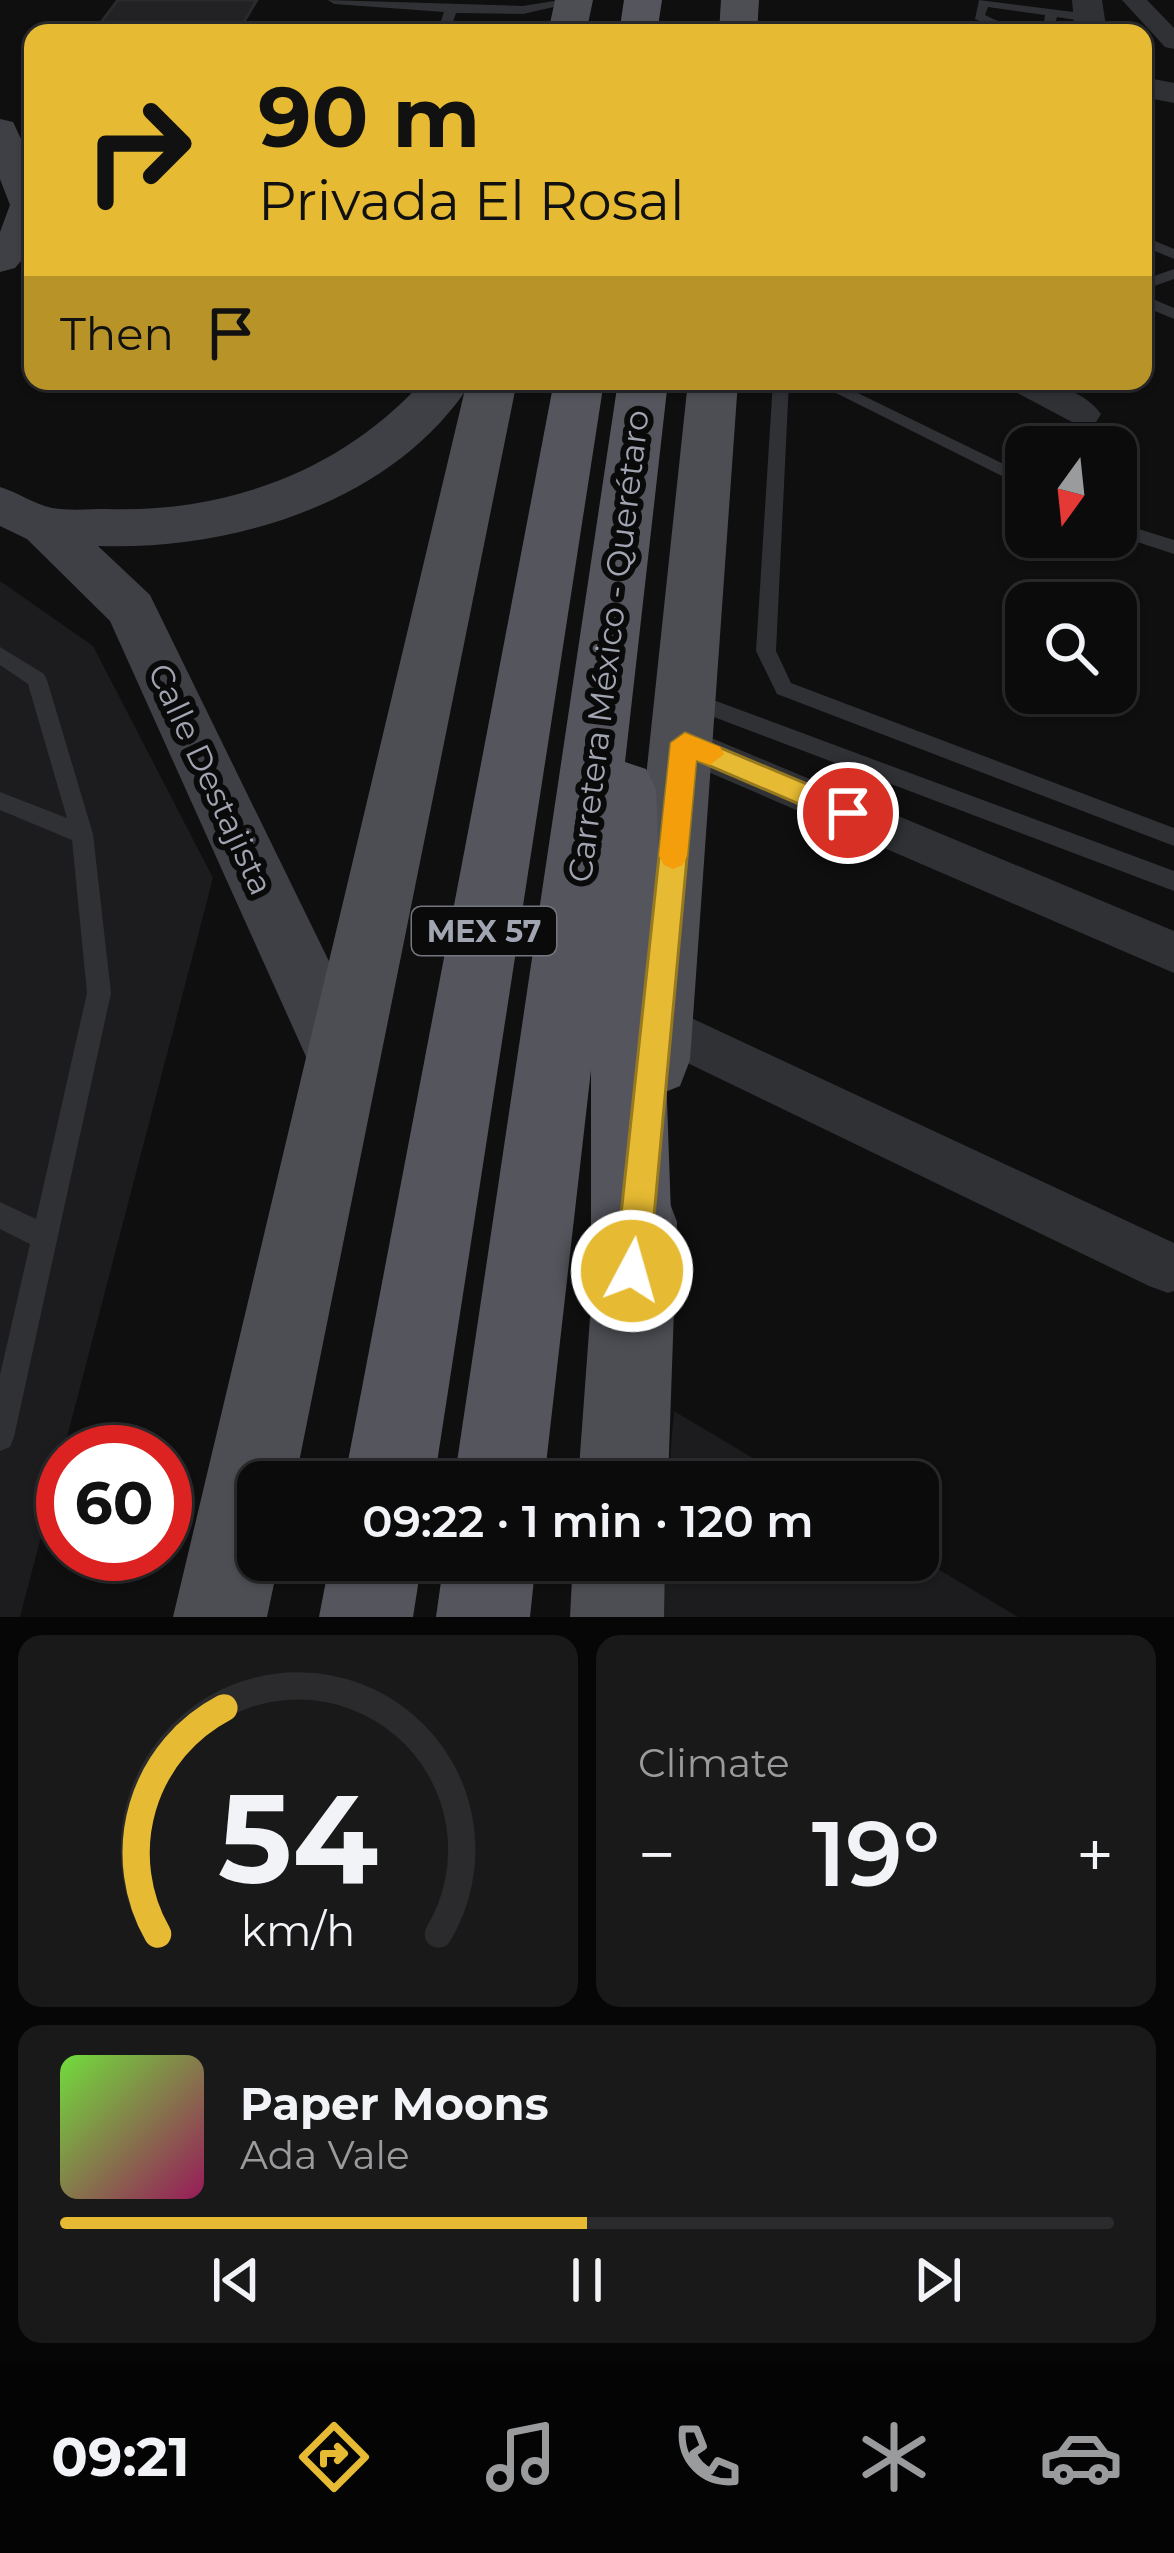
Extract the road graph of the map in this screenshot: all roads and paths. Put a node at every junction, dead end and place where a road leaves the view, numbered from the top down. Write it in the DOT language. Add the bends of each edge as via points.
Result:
graph roads {
  1 [pos="334,0"];
  2 [pos="574,0"];
  3 [pos="1134,0"];
  4 [pos="451,9"];
  5 [pos="1051,13"];
  6 [pos="1089,17"];
  7 [pos="446,24"];
  8 [pos="1004,24"];
  9 [pos="1050,24"];
  10 [pos="1174,42"];
  11 [pos="0,130"];
  12 [pos="24,191"];
  13 [pos="24,222"];
  14 [pos="0,259"];
  15 [pos="442,390"];
  16 [pos="490,390"];
  17 [pos="577,390"];
  18 [pos="642,390"];
  19 [pos="712,390"];
  20 [pos="781,390"];
  21 [pos="838,390"];
  22 [pos="1038,390"];
  23 [pos="1084,414"];
  24 [pos="1005,472"];
  25 [pos="23,515"];
  26 [pos="1137,535"];
  27 [pos="1174,547"];
  28 [pos="620,573"];
  29 [pos="0,655"];
  30 [pos="686,721"];
  31 [pos="0,801"];
  32 [pos="82,834"];
  33 [pos="1174,837"];
  34 [pos="1174,881"];
  35 [pos="1174,952"];
  36 [pos="657,1024"];
  37 [pos="341,1058"];
  38 [pos="0,1215"];
  39 [pos="45,1238"];
  40 [pos="1168,1267"];
  41 [pos="632,1271"];
  42 [pos="0,1437"];
  43 [pos="393,1461"];
  44 [pos="503,1461"];
  45 [pos="624,1461"];
  46 [pos="372,1581"];
  47 [pos="487,1581"];
  48 [pos="220,1617"];
  49 [pos="366,1617"];
  50 [pos="483,1617"];
  1 -- 4 [label="lane"];
  2 -- 4 [label="lane" via="523,10"];
  3 -- 10 [label="street"];
  4 -- 7 [label="lane"];
  5 -- 6 [label="lane"];
  5 -- 8 [label="lane" via="983,3 979,16"];
  5 -- 9 [label="lane"];
  11 -- 12 [label="main road"];
  13 -- 14 [label="main road"];
  15 -- 25 [label="main road, Calle Destajista" via="357,467 270,505 175,526"];
  16 -- 37 [label="main road"];
  17 -- 43 [label="highway, Carretera México - Querétaro / MEX 57"];
  18 -- 28 [label="highway, Carretera México - Querétaro / MEX 57"];
  19 -- 30 [label="main road"];
  20 -- 33 [label="lane" via="766,652 784,688"];
  21 -- 24 [label="lane"];
  22 -- 23 [label="street"];
  25 -- 37 [label="main road, Calle Destajista" via="131,609"];
  26 -- 27 [label="lane"];
  28 -- 41 [label="highway"];
  28 -- 44 [label="highway, Carretera México - Querétaro / MEX 57"];
  29 -- 32 [label="lane" via="37,680"];
  30 -- 34 [label="lane"];
  30 -- 35 [label="street"];
  30 -- 36 [label="main road"];
  31 -- 32 [label="lane"];
  32 -- 39 [label="lane" via="99,992"];
  36 -- 40 [label="street"];
  36 -- 41 [label="main road"];
  37 -- 48 [label="main road"];
  38 -- 39 [label="lane"];
  39 -- 42 [label="lane"];
  41 -- 45 [label="main road"];
  46 -- 49 [label="highway"];
  47 -- 50 [label="highway"];
}
